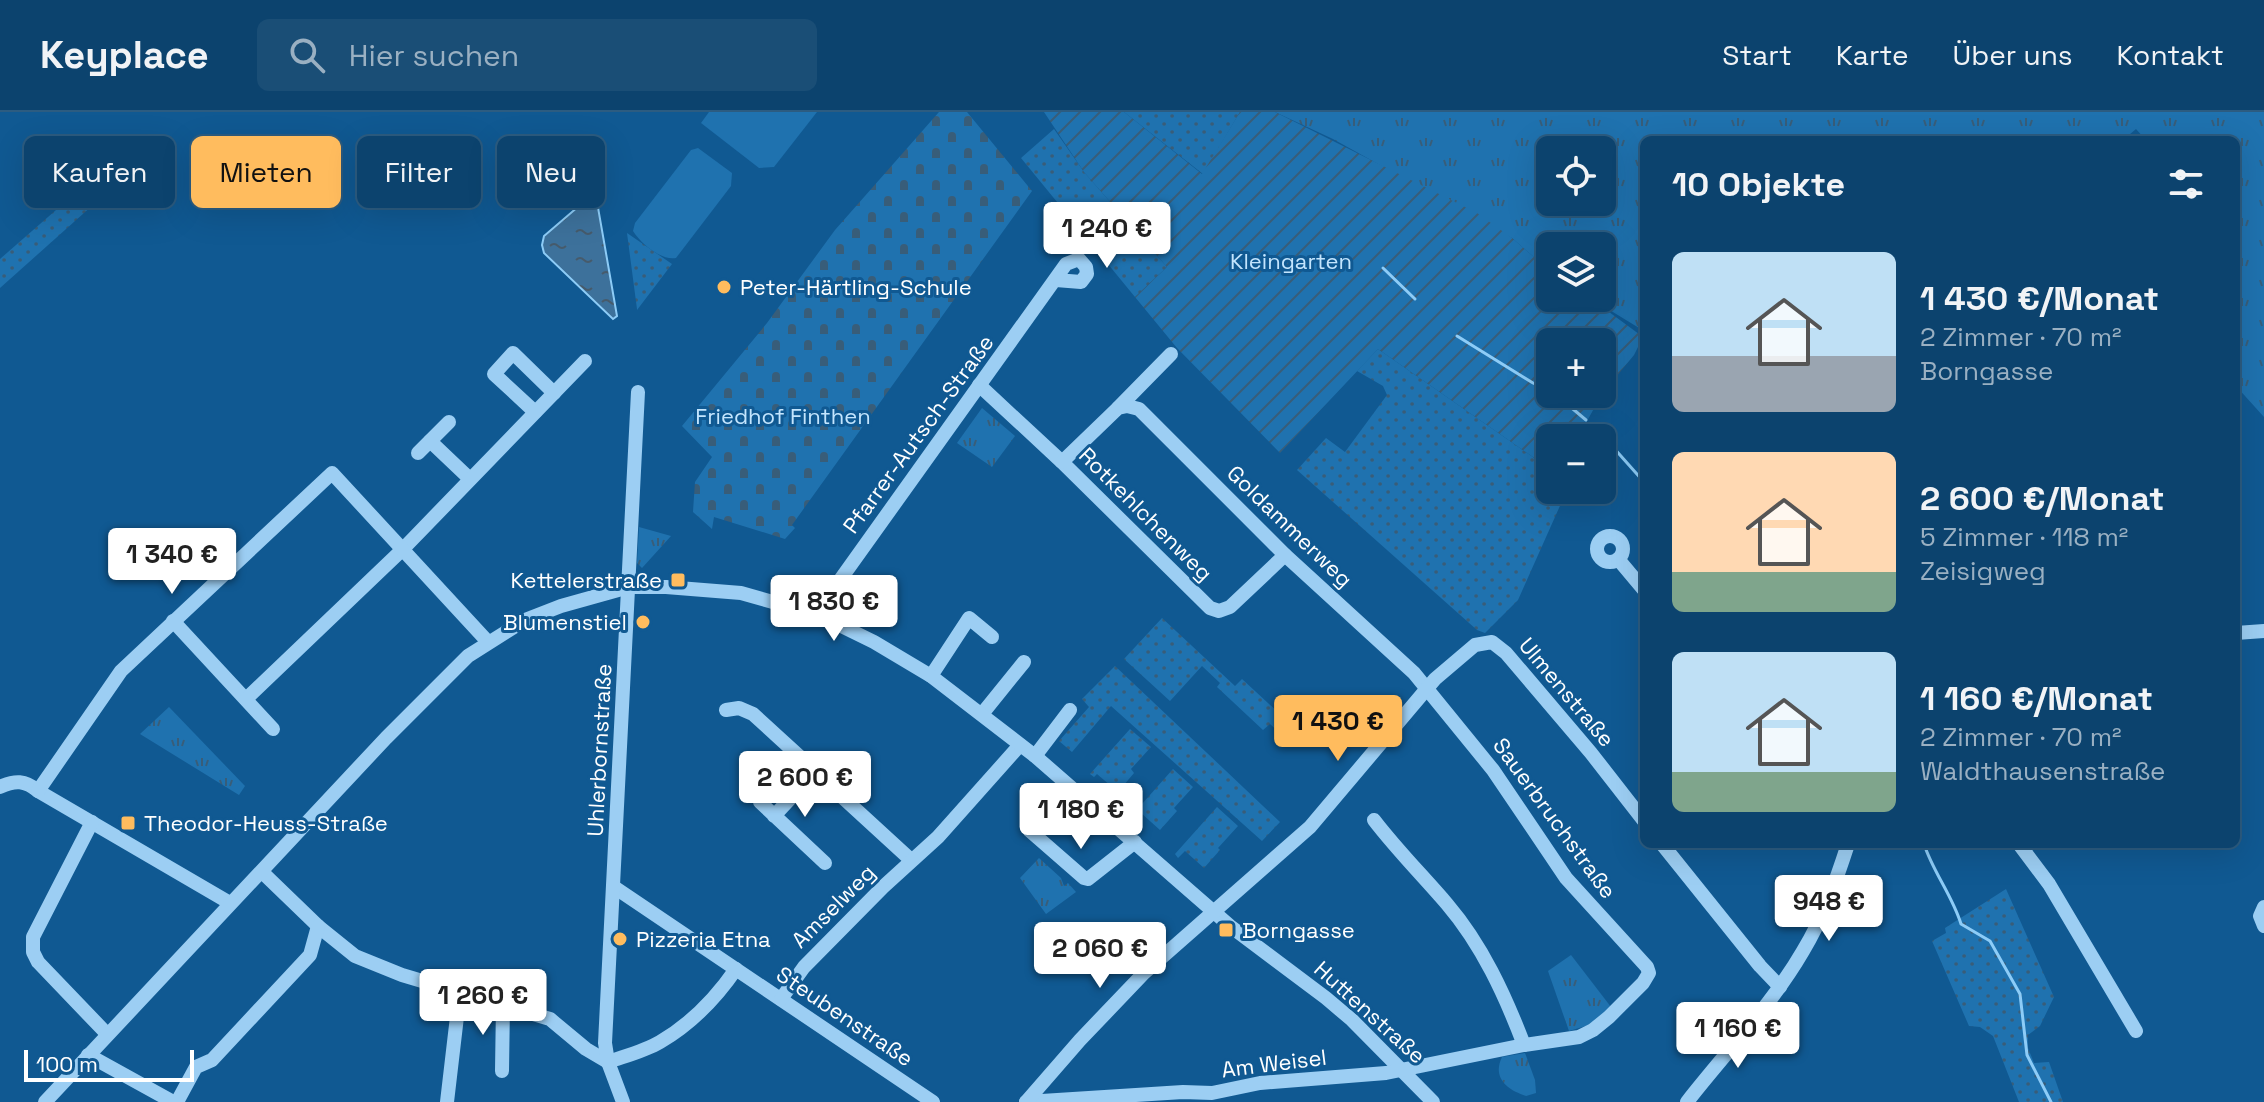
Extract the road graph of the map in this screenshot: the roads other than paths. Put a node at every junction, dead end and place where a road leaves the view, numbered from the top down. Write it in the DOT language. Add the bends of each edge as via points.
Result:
graph roads {
  1 [pos="1056,280"];
  2 [pos="1171,354"];
  3 [pos="585,361"];
  4 [pos="979,385"];
  5 [pos="638,392"];
  6 [pos="554,393"];
  7 [pos="1118,408"];
  8 [pos="535,412"];
  9 [pos="449,422"];
  10 [pos="430,441"];
  11 [pos="418,453"];
  12 [pos="1062,462"];
  13 [pos="470,479"];
  14 [pos="403,549"];
  15 [pos="1285,555"];
  16 [pos="1618,559"];
  17 [pos="1640,585"];
  18 [pos="629,587"];
  19 [pos="819,615"];
  20 [pos="173,621"];
  21 [pos="2264,631"];
  22 [pos="2240,633"];
  23 [pos="992,637"];
  24 [pos="488,642"];
  25 [pos="1024,662"];
  26 [pos="931,676"];
  27 [pos="1426,688"];
  28 [pos="246,699"];
  29 [pos="726,710"];
  30 [pos="1070,710"];
  31 [pos="982,714"];
  32 [pos="273,729"];
  33 [pos="1020,745"];
  34 [pos="1035,756"];
  35 [pos="800,757"];
  36 [pos="815,772"];
  37 [pos="0,787"];
  38 [pos="38,791"];
  39 [pos="774,816"];
  40 [pos="1640,816"];
  41 [pos="1374,820"];
  42 [pos="92,822"];
  43 [pos="1029,830"];
  44 [pos="1135,842"];
  45 [pos="1665,848"];
  46 [pos="1847,848"];
  47 [pos="2022,848"];
  48 [pos="911,860"];
  49 [pos="825,863"];
  50 [pos="262,872"];
  51 [pos="614,887"];
  52 [pos="230,903"];
  53 [pos="2264,907"];
  54 [pos="1214,912"];
  55 [pos="318,926"];
  56 [pos="2264,926"];
  57 [pos="736,969"];
  58 [pos="1649,973"];
  59 [pos="1780,987"];
  60 [pos="460,991"];
  61 [pos="781,999"];
  62 [pos="503,1004"];
  63 [pos="2136,1031"];
  64 [pos="107,1034"];
  65 [pos="1524,1045"];
  66 [pos="88,1055"];
  67 [pos="608,1062"];
  68 [pos="1403,1070"];
  69 [pos="502,1071"];
  70 [pos="1419,1095"];
  71 [pos="1214,1097"];
  72 [pos="45,1102"];
  73 [pos="175,1102"];
  74 [pos="447,1102"];
  75 [pos="623,1102"];
  76 [pos="933,1102"];
  77 [pos="1026,1102"];
  78 [pos="1433,1102"];
  79 [pos="1687,1102"];
  1 -- 4 [label="street, Pfarrer-Autsch-Straße"];
  2 -- 7 [label="street"];
  3 -- 6 [label="street"];
  4 -- 12 [label="street, Rotkehlchenweg"];
  4 -- 19 [label="street, Pfarrer-Autsch-Straße"];
  5 -- 18 [label="street, Uhlerbornstraße"];
  6 -- 8 [label="street"];
  6 -- 8 [label="street" via="513,353 494,374"];
  7 -- 12 [label="street"];
  7 -- 15 [label="street, Goldammerweg" via="1139,409"];
  8 -- 13 [label="street"];
  9 -- 10 [label="street"];
  10 -- 11 [label="street"];
  10 -- 13 [label="street"];
  12 -- 15 [label="street, Rotkehlchenweg" via="1214,610 1230,607"];
  13 -- 14 [label="street"];
  14 -- 20 [label="street" via="332,473"];
  14 -- 24 [label="street"];
  14 -- 28 [label="street"];
  15 -- 27 [label="street, Goldammerweg"];
  16 -- 17 [label="street"];
  18 -- 19 [label="street" via="741,593"];
  18 -- 24 [label="street" via="547,611"];
  18 -- 51 [label="street, Uhlerbornstraße"];
  19 -- 26 [label="street"];
  20 -- 28 [label="street"];
  20 -- 38 [label="street" via="121,671"];
  21 -- 22 [label="street"];
  23 -- 26 [label="street" via="969,618"];
  24 -- 50 [label="street" via="440,681"];
  25 -- 31 [label="street"];
  26 -- 31 [label="street"];
  27 -- 40 [label="street, Ulmenstraße" via="1480,642 1492,642"];
  27 -- 54 [label="street" via="1310,827"];
  27 -- 58 [label="street, Sauerbruchstraße" via="1493,770 1566,878"];
  28 -- 32 [label="street"];
  29 -- 35 [label="street" via="753,714"];
  30 -- 34 [label="street"];
  31 -- 33 [label="street"];
  33 -- 34 [label="street"];
  33 -- 48 [label="street, Amselweg"];
  34 -- 44 [label="street"];
  35 -- 36 [label="street"];
  35 -- 39 [label="street" via="760,802"];
  36 -- 39 [label="street"];
  36 -- 48 [label="street"];
  37 -- 38 [label="street" via="24,782"];
  38 -- 42 [label="street"];
  39 -- 49 [label="street"];
  41 -- 65 [label="street" via="1449,906 1476,946"];
  42 -- 52 [label="street"];
  42 -- 64 [label="street" via="32,945 38,962"];
  43 -- 44 [label="street" via="1088,879"];
  44 -- 54 [label="street"];
  45 -- 59 [label="street"];
  46 -- 59 [label="street" via="1823,912"];
  47 -- 63 [label="street"];
  48 -- 61 [label="street, Amselweg" via="804,967"];
  50 -- 52 [label="street"];
  50 -- 55 [label="street"];
  51 -- 57 [label="street, Steubenstraße"];
  51 -- 67 [label="street, Uhlerbornstraße"];
  52 -- 64 [label="street"];
  53 -- 56 [label="street"];
  54 -- 68 [label="street, Huttenstraße" via="1326,998"];
  54 -- 77 [label="street" via="1112,1006"];
  55 -- 60 [label="street" via="371,964"];
  55 -- 73 [label="street" via="310,955 212,1060 196,1067"];
  57 -- 61 [label="street, Steubenstraße"];
  57 -- 67 [label="street" via="720,992 658,1044"];
  58 -- 65 [label="street, Am Weisel" via="1588,1034"];
  59 -- 79 [label="street"];
  60 -- 62 [label="street"];
  60 -- 74 [label="street"];
  61 -- 76 [label="street, Steubenstraße"];
  62 -- 67 [label="street" via="553,1021"];
  62 -- 69 [label="street"];
  64 -- 66 [label="street"];
  65 -- 68 [label="street, Am Weisel"];
  66 -- 72 [label="street"];
  66 -- 73 [label="street"];
  67 -- 75 [label="street, Uhlerbornstraße"];
  68 -- 70 [label="street, Huttenstraße"];
  68 -- 71 [label="street, Am Weisel" via="1260,1083"];
  70 -- 78 [label="street, Huttenstraße"];
  71 -- 77 [label="street, Am Weisel" via="1183,1092"];
}
